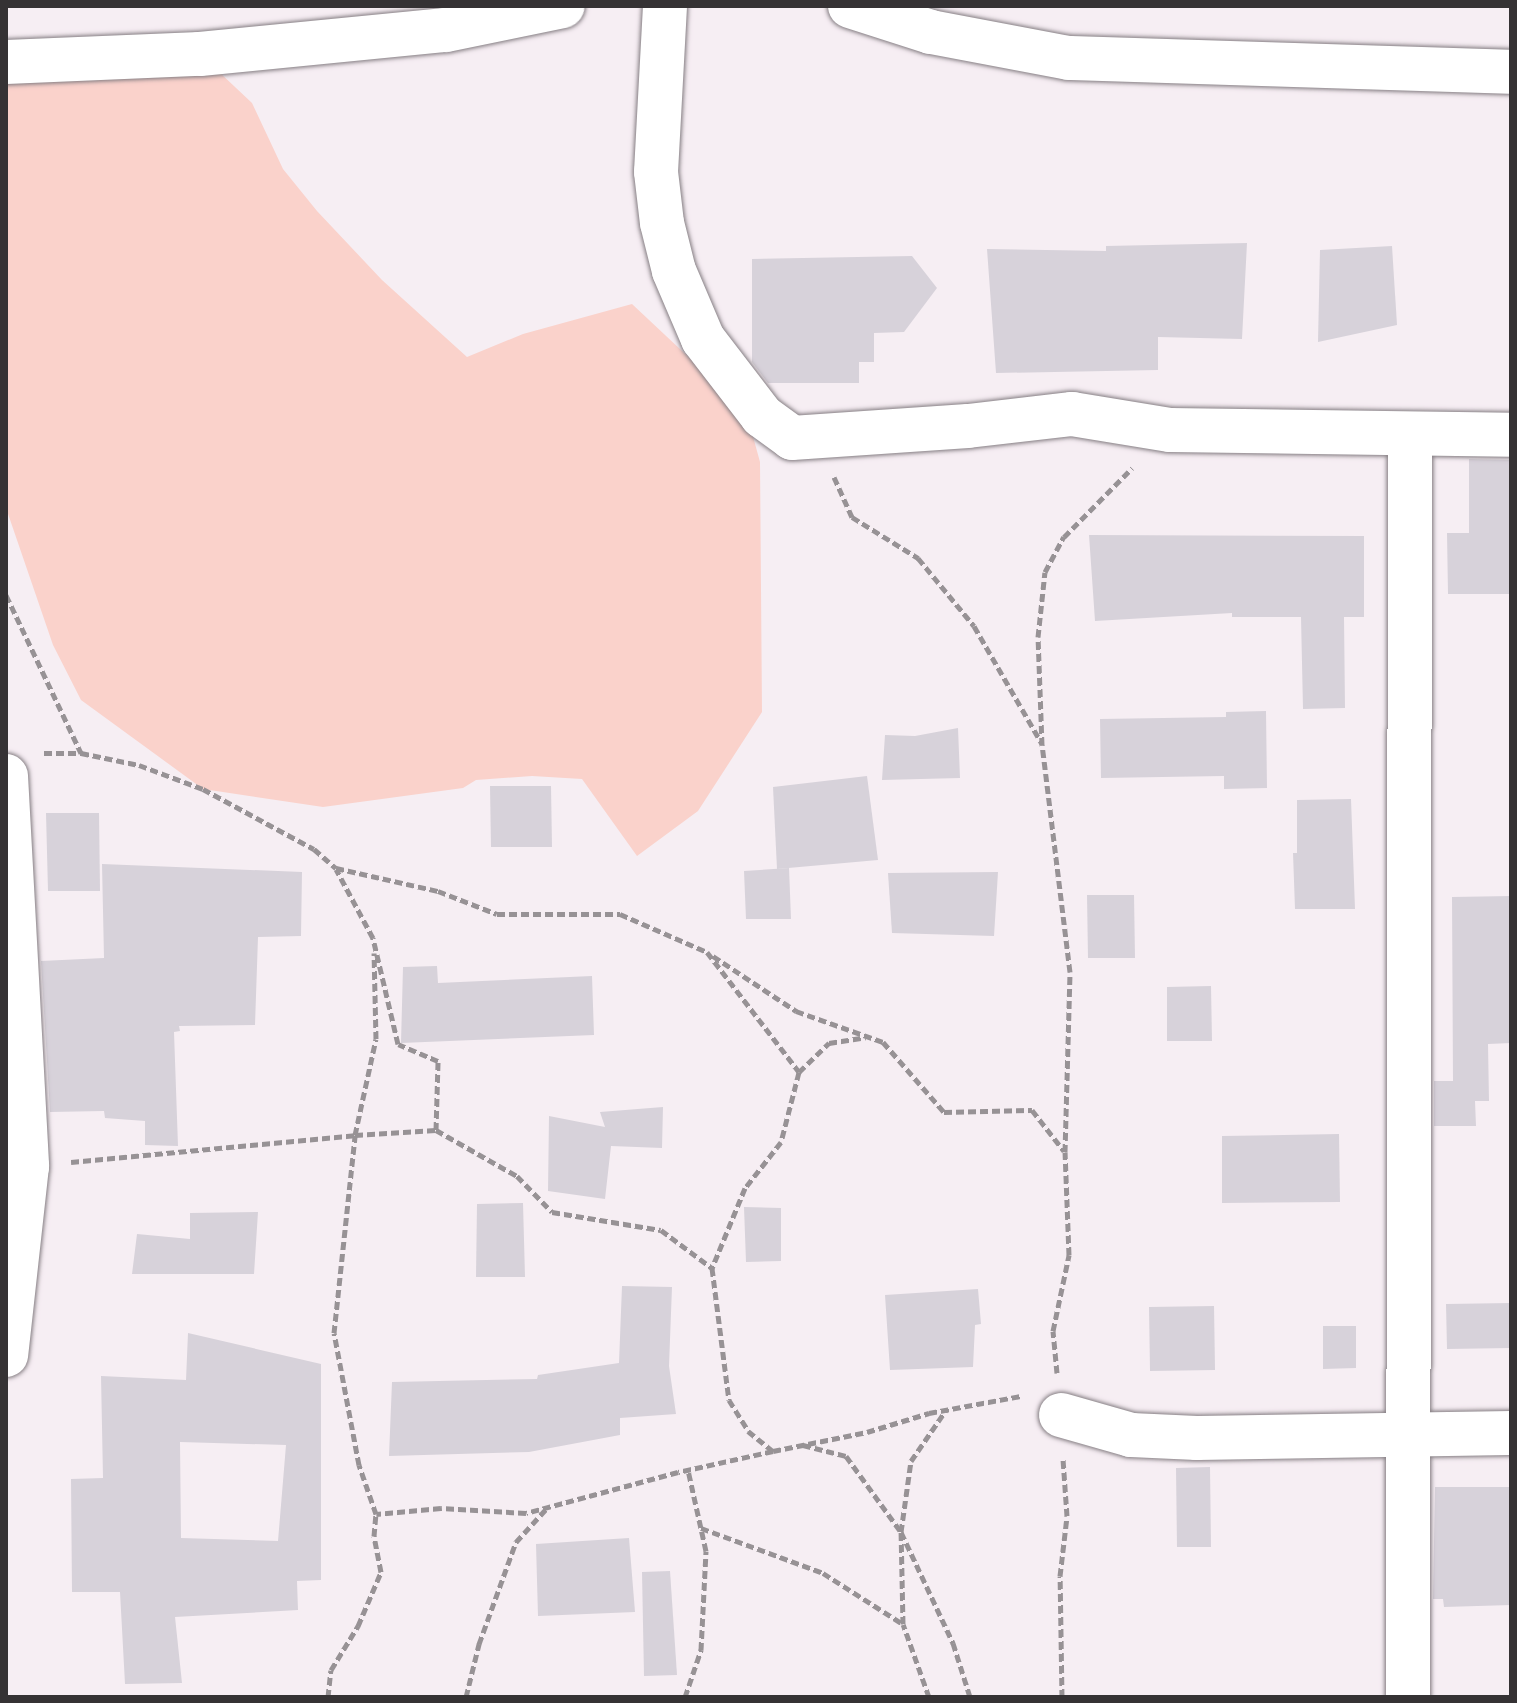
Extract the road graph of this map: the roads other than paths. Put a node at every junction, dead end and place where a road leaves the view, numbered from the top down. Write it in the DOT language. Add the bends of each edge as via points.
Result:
graph roads {
  1 [pos="563,6"];
  2 [pos="665,6"];
  3 [pos="850,6"];
  4 [pos="6,62"];
  5 [pos="1511,72"];
  6 [pos="1511,435"];
  7 [pos="1410,436"];
  8 [pos="21,764"];
  9 [pos="6,1355"];
  10 [pos="1061,1415"];
  11 [pos="1511,1433"];
  12 [pos="1408,1435"];
  13 [pos="1408,1697"];
  1 -- 4 [label="street" via="415,33 200,54"];
  2 -- 7 [label="street" via="656,172 674,271 703,339 762,416 792,438 1072,414 1170,430"];
  3 -- 5 [label="street" via="931,32 1069,58"];
  6 -- 7 [label="street"];
  7 -- 12 [label="street"];
  8 -- 9 [label="street" via="27,1166"];
  10 -- 12 [label="street" via="1131,1435"];
  11 -- 12 [label="street"];
  12 -- 13 [label="street"];
}
